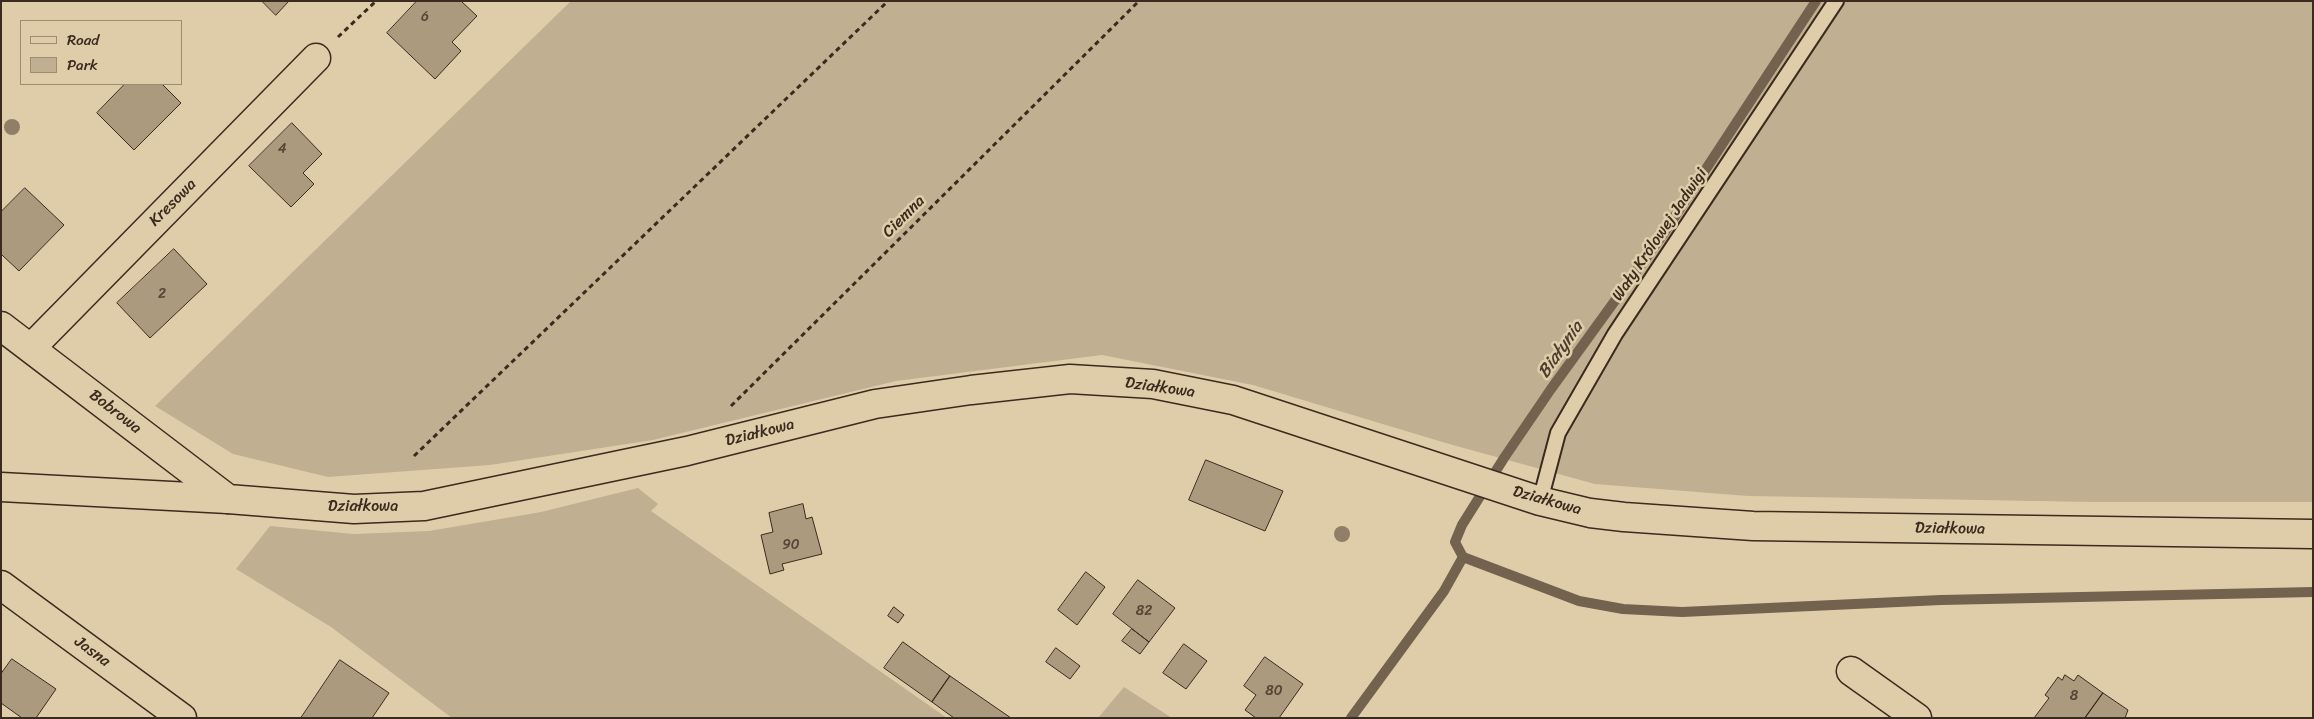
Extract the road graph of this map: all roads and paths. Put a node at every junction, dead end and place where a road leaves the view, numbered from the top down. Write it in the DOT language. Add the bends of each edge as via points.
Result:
graph roads {
  1 [pos="376,1"];
  2 [pos="888,1"];
  3 [pos="1139,1"];
  4 [pos="1836,1"];
  5 [pos="316,58"];
  6 [pos="1,326"];
  7 [pos="31,348"];
  8 [pos="728,410"];
  9 [pos="414,456"];
  10 [pos="1,487"];
  11 [pos="228,499"];
  12 [pos="1540,501"];
  13 [pos="2313,534"];
  14 [pos="1,586"];
  15 [pos="1851,671"];
  16 [pos="182,718"];
  17 [pos="1916,718"];
  1 -- 5 [label="path"];
  2 -- 9 [label="path"];
  3 -- 8 [label="path, Ciemna"];
  4 -- 12 [label="lane, Wały Królowej Jadwigi" via="1615,334 1558,433"];
  5 -- 7 [label="street, Kresowa"];
  6 -- 7 [label="street, Bobrowa"];
  7 -- 11 [label="street, Bobrowa"];
  10 -- 11 [label="street, Działkowa"];
  11 -- 12 [label="street, Działkowa" via="354,509 424,506 687,451 874,404 1070,379 1153,384 1233,400"];
  12 -- 13 [label="street, Działkowa" via="1624,517 1753,526"];
  14 -- 16 [label="street, Jasna"];
  15 -- 17 [label="street"];
}
